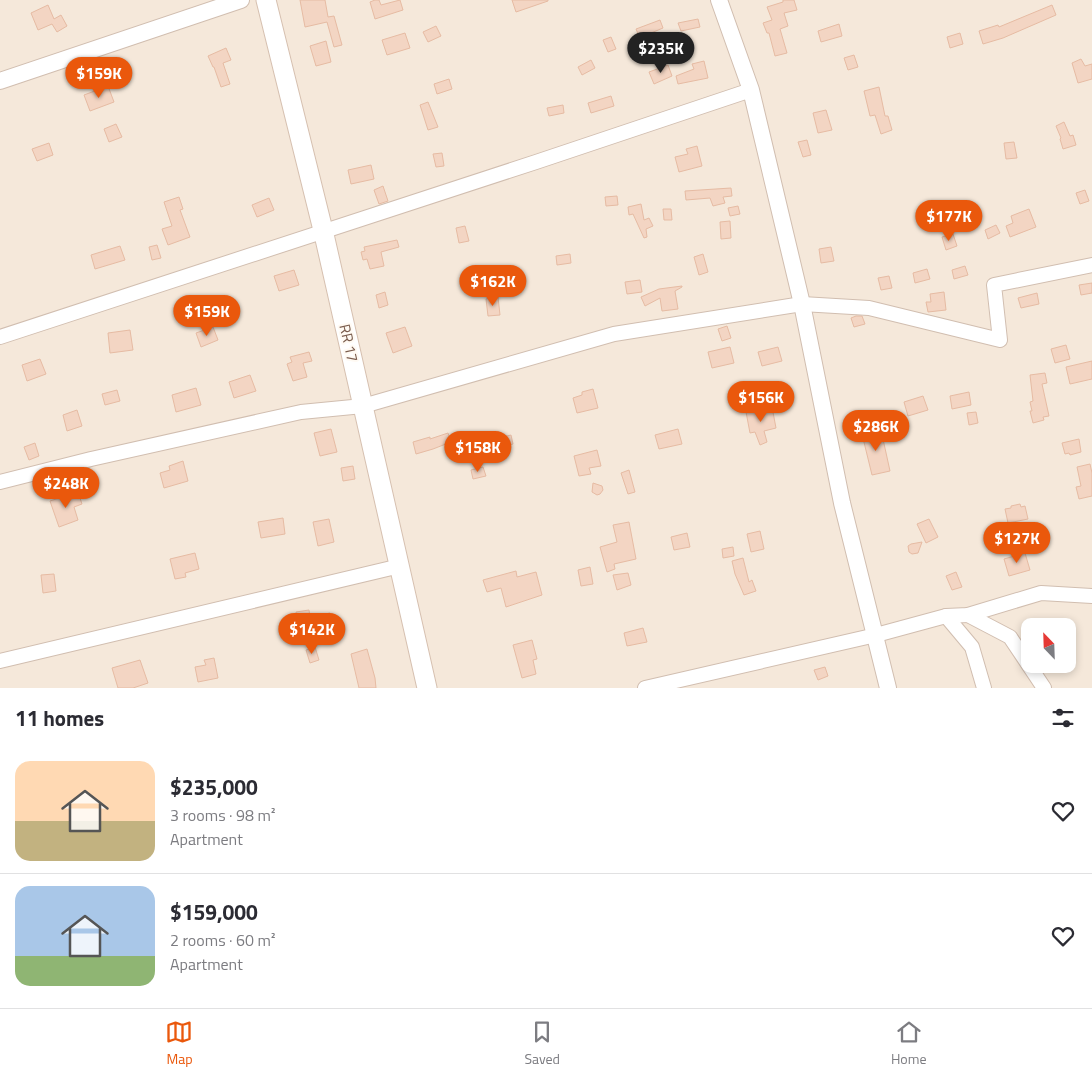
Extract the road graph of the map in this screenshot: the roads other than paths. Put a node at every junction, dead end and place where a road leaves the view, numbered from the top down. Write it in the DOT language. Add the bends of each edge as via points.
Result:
graph roads {
  1 [pos="241,0"];
  2 [pos="266,0"];
  3 [pos="719,0"];
  4 [pos="0,81"];
  5 [pos="751,90"];
  6 [pos="323,230"];
  7 [pos="1092,264"];
  8 [pos="802,304"];
  9 [pos="0,337"];
  10 [pos="363,406"];
  11 [pos="0,482"];
  12 [pos="400,566"];
  13 [pos="1092,596"];
  14 [pos="968,615"];
  15 [pos="946,616"];
  16 [pos="876,635"];
  17 [pos="0,661"];
  18 [pos="427,688"];
  19 [pos="645,688"];
  20 [pos="888,688"];
  21 [pos="984,688"];
  22 [pos="1044,688"];
  1 -- 4 [label="street"];
  2 -- 6 [label="main road, RR 17 / RR 17"];
  3 -- 5 [label="street"];
  5 -- 6 [label="street"];
  5 -- 8 [label="street"];
  6 -- 9 [label="street"];
  6 -- 10 [label="main road, RR 17 / RR 17"];
  7 -- 8 [label="street" via="994,285 1000,340 869,308"];
  8 -- 10 [label="street" via="614,334"];
  8 -- 16 [label="street" via="842,503"];
  10 -- 11 [label="street" via="301,412"];
  10 -- 12 [label="main road, RR 17 / RR 17"];
  12 -- 17 [label="street"];
  12 -- 18 [label="main road, RR 17 / RR 17"];
  13 -- 14 [label="street" via="1041,593"];
  14 -- 15 [label="street"];
  14 -- 22 [label="street" via="1010,637"];
  15 -- 16 [label="street"];
  15 -- 21 [label="street" via="972,647"];
  16 -- 19 [label="street"];
  16 -- 20 [label="street"];
}
